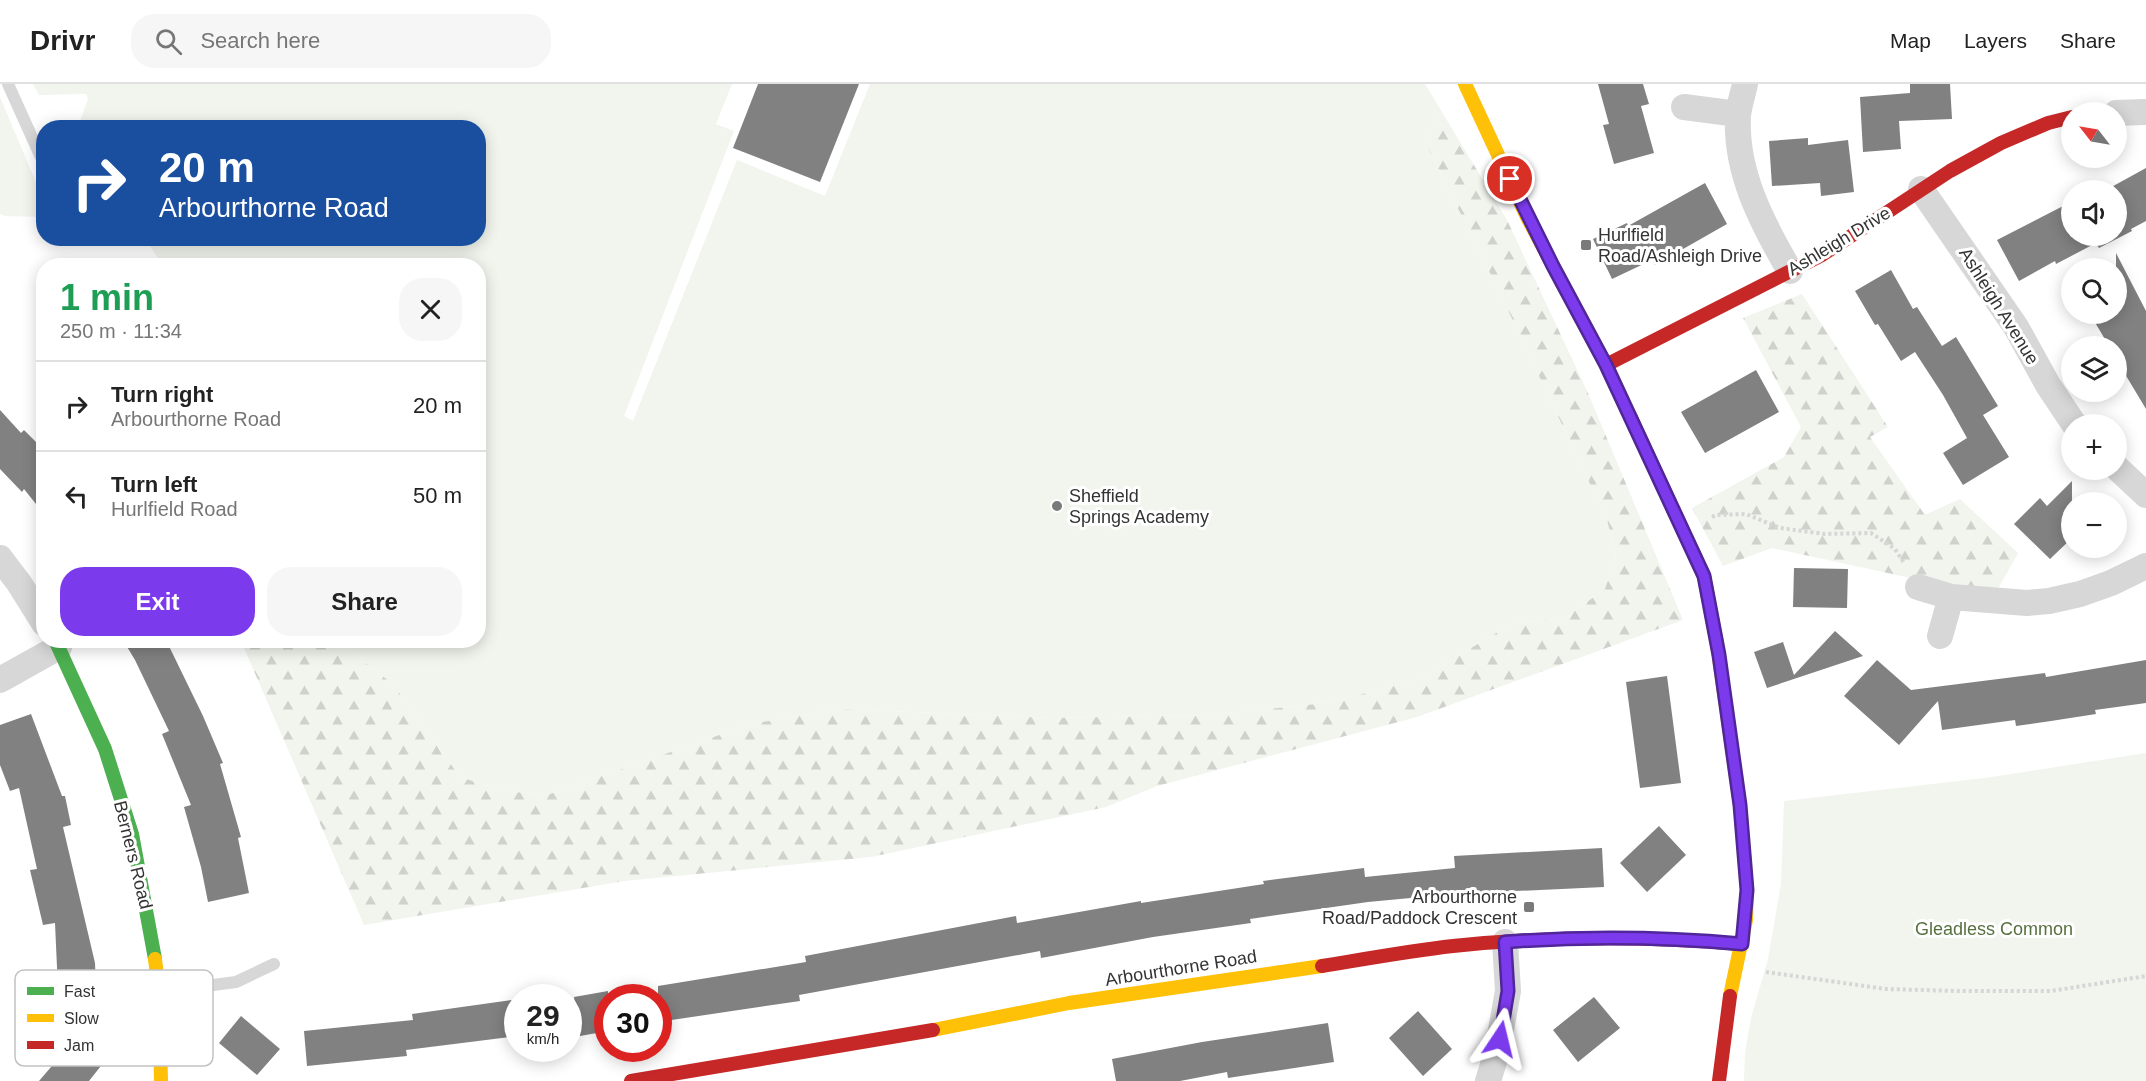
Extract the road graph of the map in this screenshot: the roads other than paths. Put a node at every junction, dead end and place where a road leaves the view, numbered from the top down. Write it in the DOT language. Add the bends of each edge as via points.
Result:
graph roads {
  1 [pos="8,84"];
  2 [pos="1465,84"];
  3 [pos="1745,84"];
  4 [pos="1684,107"];
  5 [pos="2146,112"];
  6 [pos="2127,113"];
  7 [pos="1738,114"];
  8 [pos="2061,120"];
  9 [pos="36,146"];
  10 [pos="1921,189"];
  11 [pos="1790,271"];
  12 [pos="1606,365"];
  13 [pos="2067,414"];
  14 [pos="2127,475"];
  15 [pos="2144,488"];
  16 [pos="0,558"];
  17 [pos="2146,566"];
  18 [pos="1918,587"];
  19 [pos="1951,597"];
  20 [pos="36,610"];
  21 [pos="1940,636"];
  22 [pos="51,648"];
  23 [pos="59,648"];
  24 [pos="0,680"];
  25 [pos="1505,942"];
  26 [pos="1742,944"];
  27 [pos="274,964"];
  28 [pos="156,970"];
  29 [pos="213,985"];
  30 [pos="160,1066"];
  31 [pos="160,1081"];
  32 [pos="631,1081"];
  33 [pos="1488,1081"];
  34 [pos="1719,1081"];
  1 -- 9 [label="lane"];
  2 -- 12 [label="street" via="1527,217"];
  3 -- 7 [label="street"];
  4 -- 7 [label="street"];
  5 -- 6 [label="street"];
  7 -- 11 [label="street" via="1739,153 1749,189"];
  8 -- 10 [label="street, Ashleigh Drive" via="2001,143"];
  10 -- 11 [label="street, Ashleigh Drive" via="1822,255"];
  10 -- 13 [label="street, Ashleigh Avenue" via="2016,327"];
  11 -- 12 [label="street, Ashleigh Drive"];
  12 -- 26 [label="street" via="1704,576 1740,805 1747,890"];
  14 -- 15 [label="street"];
  16 -- 20 [label="street"];
  17 -- 19 [label="street" via="2111,583 2049,601"];
  18 -- 19 [label="street"];
  19 -- 21 [label="street"];
  22 -- 24 [label="street"];
  23 -- 28 [label="street, Berners Road" via="105,749 132,834"];
  25 -- 26 [label="street, Arbourthorne Road" via="1564,938"];
  25 -- 32 [label="street, Arbourthorne Road" via="1167,987"];
  25 -- 33 [label="street" via="1508,991"];
  26 -- 34 [label="street"];
  27 -- 29 [label="lane" via="236,982"];
  30 -- 31 [label="street, Berners Road"];
}
